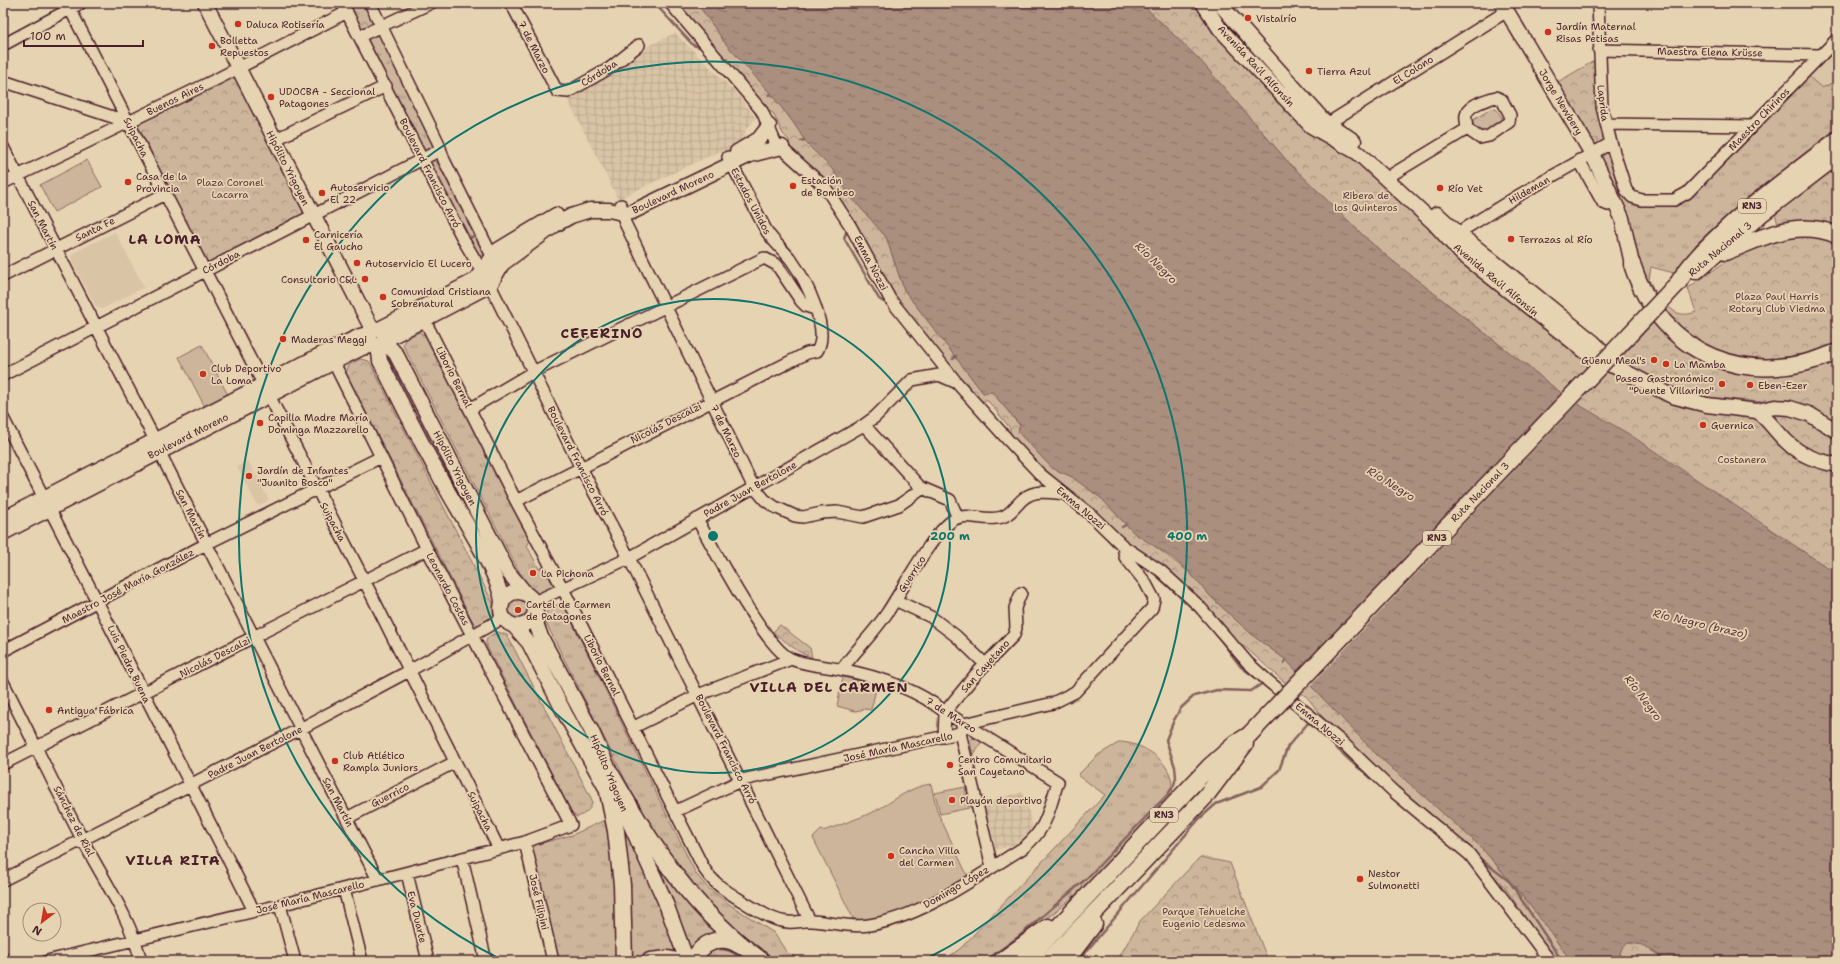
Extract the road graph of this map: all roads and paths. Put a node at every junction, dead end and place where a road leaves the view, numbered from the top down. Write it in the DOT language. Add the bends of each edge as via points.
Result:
graph roads {
  1 [pos="81,3"];
  2 [pos="205,3"];
  3 [pos="370,3"];
  4 [pos="430,3"];
  5 [pos="511,3"];
  6 [pos="670,3"];
  7 [pos="1203,3"];
  8 [pos="1219,3"];
  9 [pos="1598,3"];
  10 [pos="68,6"];
  11 [pos="1504,7"];
  12 [pos="345,8"];
  13 [pos="381,25"];
  14 [pos="360,36"];
  15 [pos="1837,39"];
  16 [pos="3,45"];
  17 [pos="639,45"];
  18 [pos="1599,50"];
  19 [pos="1821,55"];
  20 [pos="239,67"];
  21 [pos="3,81"];
  22 [pos="386,86"];
  23 [pos="557,91"];
  24 [pos="128,122"];
  25 [pos="1606,124"];
  26 [pos="769,126"];
  27 [pos="1752,126"];
  28 [pos="1325,128"];
  29 [pos="1467,129"];
  30 [pos="274,140"];
  31 [pos="1837,140"];
  32 [pos="1611,143"];
  33 [pos="3,147"];
  34 [pos="782,147"];
  35 [pos="440,150"];
  36 [pos="1592,154"];
  37 [pos="1837,156"];
  38 [pos="423,159"];
  39 [pos="1580,160"];
  40 [pos="730,161"];
  41 [pos="18,176"];
  42 [pos="1391,177"];
  43 [pos="3,183"];
  44 [pos="165,194"];
  45 [pos="1632,197"];
  46 [pos="1616,203"];
  47 [pos="621,209"];
  48 [pos="312,215"];
  49 [pos="1837,235"];
  50 [pos="1454,238"];
  51 [pos="55,248"];
  52 [pos="493,256"];
  53 [pos="1712,257"];
  54 [pos="1632,264"];
  55 [pos="205,270"];
  56 [pos="482,272"];
  57 [pos="3,276"];
  58 [pos="493,279"];
  59 [pos="1678,283"];
  60 [pos="665,307"];
  61 [pos="815,309"];
  62 [pos="421,314"];
  63 [pos="96,327"];
  64 [pos="378,338"];
  65 [pos="817,351"];
  66 [pos="1837,352"];
  67 [pos="331,357"];
  68 [pos="533,372"];
  69 [pos="3,374"];
  70 [pos="957,383"];
  71 [pos="266,390"];
  72 [pos="711,401"];
  73 [pos="470,409"];
  74 [pos="1757,411"];
  75 [pos="3,418"];
  76 [pos="864,425"];
  77 [pos="1837,431"];
  78 [pos="157,446"];
  79 [pos="381,457"];
  80 [pos="1837,465"];
  81 [pos="580,466"];
  82 [pos="753,486"];
  83 [pos="316,489"];
  84 [pos="922,489"];
  85 [pos="1065,494"];
  86 [pos="516,500"];
  87 [pos="47,503"];
  88 [pos="958,518"];
  89 [pos="3,519"];
  90 [pos="697,519"];
  91 [pos="3,533"];
  92 [pos="206,544"];
  93 [pos="1123,546"];
  94 [pos="427,549"];
  95 [pos="629,558"];
  96 [pos="364,580"];
  97 [pos="563,589"];
  98 [pos="1021,593"];
  99 [pos="895,600"];
  100 [pos="98,601"];
  101 [pos="532,603"];
  102 [pos="506,616"];
  103 [pos="472,635"];
  104 [pos="254,637"];
  105 [pos="3,650"];
  106 [pos="791,659"];
  107 [pos="986,664"];
  108 [pos="842,669"];
  109 [pos="409,672"];
  110 [pos="3,682"];
  111 [pos="143,693"];
  112 [pos="698,695"];
  113 [pos="945,712"];
  114 [pos="634,727"];
  115 [pos="962,728"];
  116 [pos="300,729"];
  117 [pos="1249,735"];
  118 [pos="944,737"];
  119 [pos="38,747"];
  120 [pos="455,762"];
  121 [pos="3,764"];
  122 [pos="612,776"];
  123 [pos="742,780"];
  124 [pos="1058,782"];
  125 [pos="191,784"];
  126 [pos="608,792"];
  127 [pos="676,811"];
  128 [pos="347,818"];
  129 [pos="628,819"];
  130 [pos="571,825"];
  131 [pos="82,838"];
  132 [pos="525,842"];
  133 [pos="499,849"];
  134 [pos="462,858"];
  135 [pos="992,867"];
  136 [pos="407,873"];
  137 [pos="3,880"];
  138 [pos="378,880"];
  139 [pos="1119,886"];
  140 [pos="344,889"];
  141 [pos="1083,901"];
  142 [pos="280,905"];
  143 [pos="254,911"];
  144 [pos="810,921"];
  145 [pos="136,938"];
  146 [pos="3,958"];
  147 [pos="758,958"];
  148 [pos="5,961"];
  149 [pos="47,961"];
  150 [pos="141,961"];
  151 [pos="295,961"];
  152 [pos="362,961"];
  153 [pos="428,961"];
  154 [pos="486,961"];
  155 [pos="553,961"];
  156 [pos="624,961"];
  157 [pos="650,961"];
  158 [pos="676,961"];
  159 [pos="687,961"];
  160 [pos="693,961"];
  161 [pos="1001,961"];
  162 [pos="1026,961"];
  163 [pos="1048,961"];
  164 [pos="1066,961"];
  165 [pos="1550,961"];
  1 -- 10 [label="street"];
  2 -- 20 [label="main road, Hipólito Yrigoyen"];
  3 -- 13 [label="street, Boulevard Francisco Arró"];
  4 -- 13 [label="street"];
  5 -- 23 [label="street, 7 de Marzo"];
  6 -- 26 [label="street, Emma Nozzi" via="762,111"];
  7 -- 28 [label="main road, Avenida Raúl Alfonsín" via="1220,29 1311,126"];
  8 -- 28 [label="main road, Avenida Raúl Alfonsín"];
  9 -- 18 [label="street, Laprida"];
  10 -- 16 [label="street"];
  10 -- 24 [label="street, Suipacha"];
  11 -- 28 [label="street, El Colono"];
  11 -- 36 [label="main road, Jorge Newbery"];
  12 -- 14 [label="street, Boulevard Francisco Arró"];
  12 -- 20 [label="street, Buenos Aires"];
  13 -- 14 [label="street"];
  13 -- 35 [label="street, Boulevard Francisco Arró"];
  14 -- 22 [label="street, Boulevard Francisco Arró"];
  15 -- 19 [label="street, Maestro Chirinos"];
  17 -- 23 [label="street, Córdoba" via="610,68 568,92"];
  18 -- 19 [label="street, Maestra Elena Krüsse"];
  18 -- 25 [label="street, Laprida" via="1602,107"];
  19 -- 27 [label="street, Maestro Chirinos"];
  20 -- 24 [label="street, Buenos Aires"];
  20 -- 30 [label="main road, Hipólito Yrigoyen"];
  21 -- 24 [label="street"];
  22 -- 30 [label="street"];
  22 -- 38 [label="street, Boulevard Francisco Arró"];
  24 -- 41 [label="street, Buenos Aires"];
  24 -- 44 [label="street, Suipacha"];
  25 -- 27 [label="street"];
  25 -- 32 [label="street, Laprida"];
  26 -- 34 [label="street, Emma Nozzi" via="775,142"];
  26 -- 40 [label="main road, Boulevard Moreno" via="759,139"];
  27 -- 45 [label="street, Maestro Chirinos" via="1680,198 1642,200"];
  28 -- 42 [label="main road, Avenida Raúl Alfonsín"];
  29 -- 42 [label="street"];
  30 -- 48 [label="main road, Hipólito Yrigoyen"];
  31 -- 59 [label="highway, Ruta Nacional 3 / RN3" via="1752,206 1705,249 1687,268"];
  32 -- 36 [label="street, Hildeman"];
  32 -- 45 [label="street, Laprida" via="1626,190"];
  33 -- 41 [label="street, San Martín"];
  34 -- 40 [label="main road, Boulevard Moreno"];
  34 -- 70 [label="street, Emma Nozzi" via="825,187 851,226 890,299"];
  35 -- 38 [label="street, Córdoba"];
  35 -- 52 [label="street, Boulevard Francisco Arró"];
  36 -- 39 [label="street, Hildeman"];
  36 -- 46 [label="main road, Jorge Newbery"];
  37 -- 53 [label="highway, Ruta Nacional 3 / RN3" via="1761,214"];
  38 -- 48 [label="street, Córdoba"];
  38 -- 56 [label="street, Boulevard Francisco Arró"];
  39 -- 46 [label="street" via="1603,203"];
  39 -- 50 [label="street, Hildeman"];
  40 -- 47 [label="main road, Boulevard Moreno"];
  40 -- 61 [label="street, Estados Unidos" via="771,239 792,261 800,274"];
  41 -- 43 [label="street, Buenos Aires"];
  41 -- 51 [label="street, San Martín"];
  42 -- 50 [label="main road, Avenida Raúl Alfonsín"];
  44 -- 51 [label="street, Santa Fe"];
  44 -- 55 [label="street, Suipacha"];
  46 -- 54 [label="main road, Jorge Newbery"];
  47 -- 52 [label="main road, Boulevard Moreno" via="589,206 566,210 498,250"];
  47 -- 58 [label="main road, Boulevard Moreno" via="590,210 571,216 502,264"];
  47 -- 60 [label="street, 7 de Marzo"];
  48 -- 55 [label="street, Córdoba"];
  48 -- 64 [label="main road, Hipólito Yrigoyen"];
  49 -- 53 [label="highway" via="1819,230 1780,231"];
  50 -- 74 [label="main road, Avenida Raúl Alfonsín" via="1468,258 1596,360 1610,364 1672,396 1707,405"];
  51 -- 57 [label="street, Santa Fe"];
  51 -- 63 [label="street, San Martín"];
  52 -- 56 [label="main road, Boulevard Moreno"];
  52 -- 58 [label="street, Boulevard Francisco Arró"];
  53 -- 59 [label="highway, Ruta Nacional 3 / RN3"];
  54 -- 66 [label="highway" via="1637,280 1657,313 1684,342 1702,353 1734,365 1774,368 1810,362"];
  55 -- 63 [label="street, Córdoba"];
  55 -- 71 [label="street, Suipacha"];
  56 -- 58 [label="street, Boulevard Francisco Arró"];
  56 -- 62 [label="main road, Boulevard Moreno" via="470,283"];
  58 -- 62 [label="main road, Boulevard Moreno"];
  58 -- 68 [label="street, Boulevard Francisco Arró"];
  59 -- 117 [label="highway, Ruta Nacional 3 / RN3, bridge"];
  60 -- 61 [label="street" via="764,258 777,265 800,301"];
  60 -- 68 [label="street"];
  60 -- 72 [label="street, 7 de Marzo"];
  61 -- 65 [label="street, Estados Unidos" via="821,344"];
  62 -- 64 [label="main road, Boulevard Moreno"];
  62 -- 73 [label="street, Liborio Bernal"];
  63 -- 69 [label="street, Córdoba"];
  63 -- 78 [label="street, San Martín"];
  64 -- 67 [label="main road, Boulevard Moreno" via="362,348"];
  64 -- 101 [label="main road, Hipólito Yrigoyen" via="396,354 508,572"];
  64 -- 102 [label="main road, Hipólito Yrigoyen" via="380,361 439,477 494,574"];
  65 -- 72 [label="street, Nicolás Descalzi" via="807,353"];
  67 -- 71 [label="main road, Boulevard Moreno"];
  67 -- 79 [label="street, Leonardo Costas"];
  68 -- 73 [label="street"];
  68 -- 81 [label="street, Boulevard Francisco Arró"];
  70 -- 76 [label="street, Padre Juan Bertolone" via="939,376 912,380"];
  70 -- 85 [label="street, Emma Nozzi" via="1040,474"];
  71 -- 78 [label="main road, Boulevard Moreno"];
  71 -- 83 [label="street, Suipacha"];
  72 -- 81 [label="street, Nicolás Descalzi"];
  72 -- 82 [label="street, 7 de Marzo"];
  73 -- 86 [label="street, Liborio Bernal"];
  74 -- 77 [label="main road, Avenida Raúl Alfonsín" via="1775,407 1801,411"];
  74 -- 80 [label="main road" via="1799,452 1812,459"];
  75 -- 87 [label="street, Luis Piedra Buena"];
  76 -- 82 [label="street, Padre Juan Bertolone"];
  76 -- 84 [label="street"];
  78 -- 87 [label="main road, Boulevard Moreno"];
  78 -- 92 [label="street, San Martín"];
  79 -- 83 [label="street, Maestro José María González"];
  79 -- 94 [label="street, Leonardo Costas"];
  81 -- 86 [label="street, Nicolás Descalzi"];
  81 -- 95 [label="street, Boulevard Francisco Arró"];
  82 -- 84 [label="street, 7 de Marzo" via="775,507 803,518 837,512 863,517 899,506"];
  82 -- 90 [label="street, Padre Juan Bertolone"];
  83 -- 92 [label="street, Maestro José María González"];
  83 -- 96 [label="street, Suipacha"];
  84 -- 88 [label="street" via="943,495 950,500"];
  85 -- 88 [label="street" via="1040,491 1031,493 1001,518"];
  85 -- 93 [label="street, Emma Nozzi"];
  86 -- 97 [label="street, Liborio Bernal"];
  87 -- 89 [label="main road, Boulevard Moreno"];
  87 -- 91 [label="main road, Boulevard Moreno"];
  87 -- 100 [label="street, Luis Piedra Buena"];
  88 -- 99 [label="street, Guerrico" via="940,532"];
  90 -- 95 [label="street, Padre Juan Bertolone"];
  90 -- 106 [label="street" via="748,607 774,644"];
  92 -- 100 [label="street, Maestro José María González"];
  92 -- 104 [label="street, San Martín"];
  93 -- 115 [label="street, José María Mascarello" via="1125,557 1145,582 1154,599 1147,615 1076,692 1065,699"];
  93 -- 165 [label="street, Emma Nozzi" via="1161,571 1205,612 1248,663 1268,682 1343,743 1394,792 1470,855"];
  94 -- 96 [label="street, Nicolás Descalzi"];
  94 -- 103 [label="street, Leonardo Costas"];
  95 -- 97 [label="street, Padre Juan Bertolone"];
  95 -- 112 [label="street, Boulevard Francisco Arró"];
  96 -- 104 [label="street, Nicolás Descalzi"];
  96 -- 109 [label="street, Suipacha"];
  97 -- 101 [label="street, Padre Juan Bertolone"];
  97 -- 114 [label="street, Liborio Bernal"];
  98 -- 107 [label="street, San Cayetano" via="1015,608 1014,635"];
  99 -- 107 [label="street" via="931,617"];
  99 -- 108 [label="street, Guerrico" via="887,614"];
  100 -- 105 [label="street, Maestro José María González"];
  100 -- 111 [label="street, Luis Piedra Buena"];
  101 -- 102 [label="main road" via="528,624"];
  101 -- 102 [label="main road" via="516,592 507,596"];
  101 -- 122 [label="main road, Hipólito Yrigoyen" via="541,637 591,730"];
  102 -- 103 [label="street, Padre Juan Bertolone"];
  102 -- 126 [label="main road, Hipólito Yrigoyen" via="529,643"];
  103 -- 109 [label="street, Padre Juan Bertolone"];
  103 -- 130 [label="street, Leonardo Costas"];
  104 -- 111 [label="street, Nicolás Descalzi"];
  104 -- 116 [label="street, San Martín"];
  106 -- 108 [label="street, 7 de Marzo"];
  106 -- 112 [label="street"];
  107 -- 113 [label="street, San Cayetano"];
  108 -- 113 [label="street, 7 de Marzo" via="909,690"];
  109 -- 116 [label="street, Padre Juan Bertolone"];
  109 -- 120 [label="street, Suipacha"];
  110 -- 119 [label="street, Sánchez de Rial"];
  111 -- 119 [label="street, Nicolás Descalzi"];
  111 -- 125 [label="street, Luis Piedra Buena"];
  112 -- 114 [label="street"];
  112 -- 123 [label="street, Boulevard Francisco Arró"];
  113 -- 115 [label="street, 7 de Marzo"];
  113 -- 118 [label="street"];
  114 -- 127 [label="street, Liborio Bernal"];
  115 -- 118 [label="street, José María Mascarello"];
  115 -- 124 [label="street, 7 de Marzo"];
  115 -- 135 [label="street"];
  116 -- 125 [label="street, Padre Juan Bertolone"];
  116 -- 128 [label="street, San Martín"];
  117 -- 139 [label="highway, RN3" via="1205,798"];
  117 -- 141 [label="highway, RN3" via="1210,766"];
  118 -- 123 [label="street, José María Mascarello"];
  119 -- 121 [label="street, Nicolás Descalzi"];
  119 -- 131 [label="street, Sánchez de Rial"];
  120 -- 128 [label="street, Guerrico"];
  120 -- 133 [label="street, Suipacha"];
  122 -- 129 [label="main road, Hipólito Yrigoyen"];
  122 -- 147 [label="highway" via="656,850 684,888 725,932"];
  123 -- 127 [label="street, José María Mascarello"];
  123 -- 144 [label="street, Boulevard Francisco Arró"];
  124 -- 135 [label="street, Domingo López" via="1043,828 1036,838"];
  125 -- 131 [label="street, Padre Juan Bertolone"];
  125 -- 143 [label="street, Luis Piedra Buena"];
  126 -- 129 [label="main road, Hipólito Yrigoyen"];
  126 -- 156 [label="highway" via="616,831 622,885"];
  127 -- 144 [label="street, Liborio Bernal" via="708,876 714,883 777,920"];
  128 -- 138 [label="street, San Martín"];
  129 -- 159 [label="main road" via="665,901"];
  130 -- 132 [label="street, José María Mascarello"];
  131 -- 137 [label="street, Padre Juan Bertolone"];
  131 -- 145 [label="street, Sánchez de Rial"];
  132 -- 133 [label="street, José María Mascarello"];
  132 -- 155 [label="street, José Filipini"];
  133 -- 134 [label="street, José María Mascarello"];
  134 -- 136 [label="street, José María Mascarello"];
  134 -- 154 [label="street"];
  135 -- 144 [label="street, Domingo López" via="932,903 885,922 854,926"];
  136 -- 138 [label="street, José María Mascarello"];
  136 -- 153 [label="street, Eva Duarte"];
  138 -- 140 [label="street, José María Mascarello"];
  139 -- 163 [label="highway, RN3"];
  139 -- 164 [label="highway"];
  140 -- 142 [label="street, José María Mascarello"];
  140 -- 152 [label="street"];
  141 -- 161 [label="highway"];
  141 -- 162 [label="highway, RN3"];
  142 -- 143 [label="street, José María Mascarello"];
  142 -- 151 [label="street"];
  143 -- 145 [label="street, José María Mascarello"];
  145 -- 149 [label="street, José María Mascarello"];
  145 -- 150 [label="street, Sánchez de Rial"];
  146 -- 148 [label="street"];
  147 -- 160 [label="highway" via="735,943 719,940 705,944"];
  157 -- 158 [label="highway"];
}
